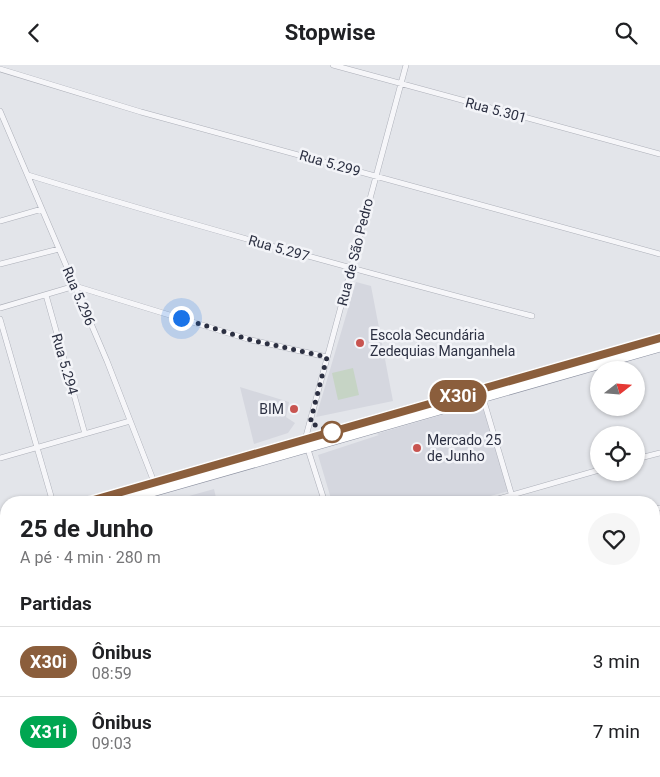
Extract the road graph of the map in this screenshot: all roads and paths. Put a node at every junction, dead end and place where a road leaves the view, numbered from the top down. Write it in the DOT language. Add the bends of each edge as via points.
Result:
graph roads {
  1 [pos="333,65"];
  2 [pos="406,65"];
  3 [pos="0,69"];
  4 [pos="400,85"];
  5 [pos="0,111"];
  6 [pos="660,154"];
  7 [pos="28,175"];
  8 [pos="375,176"];
  9 [pos="42,209"];
  10 [pos="0,221"];
  11 [pos="59,249"];
  12 [pos="660,254"];
  13 [pos="0,264"];
  14 [pos="352,269"];
  15 [pos="75,286"];
  16 [pos="46,295"];
  17 [pos="0,308"];
  18 [pos="532,316"];
  19 [pos="0,319"];
  20 [pos="660,338"];
  21 [pos="660,347"];
  22 [pos="327,357"];
  23 [pos="483,398"];
  24 [pos="130,421"];
  25 [pos="85,434"];
  26 [pos="304,443"];
  27 [pos="37,448"];
  28 [pos="660,453"];
  29 [pos="645,457"];
  30 [pos="0,458"];
  31 [pos="590,473"];
  32 [pos="154,481"];
  33 [pos="512,495"];
  34 [pos="51,496"];
  35 [pos="106,496"];
  36 [pos="139,496"];
  37 [pos="323,496"];
  38 [pos="508,496"];
  1 -- 4 [label="street, Rua 5.301"];
  2 -- 4 [label="street, Rua de São Pedro"];
  3 -- 8 [label="street, Rua 5.299" via="141,112"];
  4 -- 6 [label="street, Rua 5.301"];
  4 -- 8 [label="street, Rua de São Pedro"];
  5 -- 7 [label="street, Rua 5.296"];
  7 -- 9 [label="street, Rua 5.296"];
  7 -- 14 [label="street, Rua 5.297" via="194,226"];
  8 -- 12 [label="street, Rua 5.299"];
  8 -- 14 [label="street, Rua de São Pedro"];
  9 -- 10 [label="street"];
  9 -- 11 [label="street, Rua 5.296"];
  11 -- 13 [label="street"];
  11 -- 15 [label="street, Rua 5.296"];
  14 -- 18 [label="street, Rua 5.297"];
  14 -- 22 [label="street, Rua de São Pedro"];
  15 -- 16 [label="street"];
  15 -- 22 [label="street" via="251,340"];
  15 -- 24 [label="street, Rua 5.296"];
  16 -- 17 [label="street"];
  16 -- 25 [label="street, Rua 5.294"];
  19 -- 27 [label="street"];
  20 -- 26 [label="highway"];
  21 -- 23 [label="highway"];
  22 -- 26 [label="street, Rua de São Pedro"];
  23 -- 26 [label="highway"];
  23 -- 33 [label="street"];
  24 -- 25 [label="street"];
  24 -- 32 [label="street, Rua 5.296"];
  25 -- 27 [label="street"];
  26 -- 32 [label="highway"];
  26 -- 36 [label="highway" via="293,452"];
  26 -- 37 [label="street"];
  27 -- 30 [label="street"];
  27 -- 34 [label="street"];
  28 -- 29 [label="street"];
  31 -- 33 [label="street"];
  32 -- 35 [label="highway"];
  33 -- 38 [label="street"];
}
